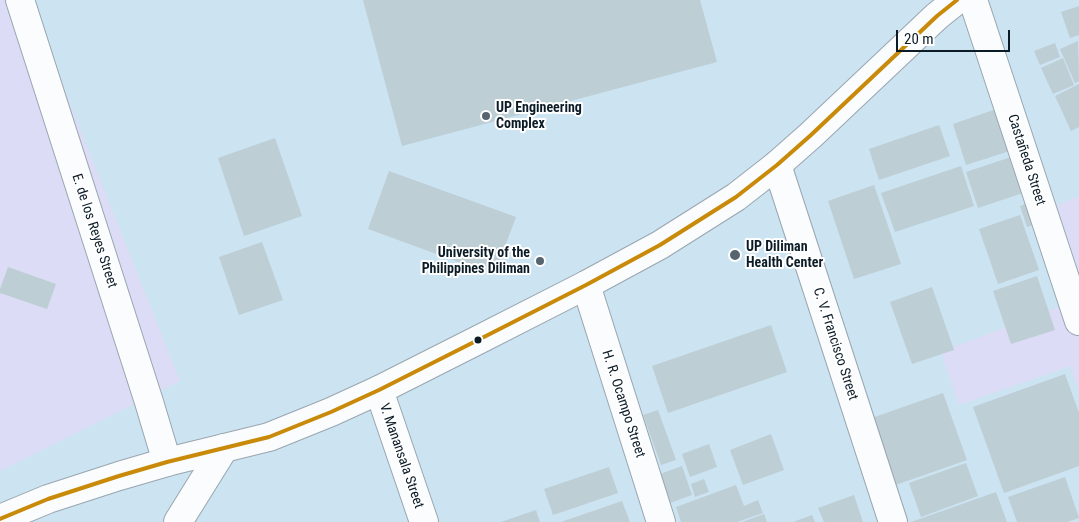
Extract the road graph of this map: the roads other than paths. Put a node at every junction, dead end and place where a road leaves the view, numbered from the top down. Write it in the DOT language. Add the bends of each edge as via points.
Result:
graph roads {
  1 [pos="20,0"];
  2 [pos="957,0"];
  3 [pos="973,0"];
  4 [pos="777,165"];
  5 [pos="586,285"];
  6 [pos="1079,321"];
  7 [pos="379,390"];
  8 [pos="224,448"];
  9 [pos="167,462"];
  10 [pos="0,519"];
  11 [pos="178,522"];
  12 [pos="424,522"];
  13 [pos="661,522"];
  14 [pos="893,522"];
  1 -- 9 [label="street, E. de los Reyes Street"];
  2 -- 4 [label="street"];
  3 -- 6 [label="street, Castañeda Street"];
  4 -- 5 [label="street" via="700,221"];
  4 -- 14 [label="street, C. V. Francisco Street"];
  5 -- 7 [label="street"];
  5 -- 13 [label="street, H. R. Ocampo Street"];
  7 -- 8 [label="street" via="268,438"];
  7 -- 12 [label="street, V. Manansala Street"];
  8 -- 9 [label="street"];
  8 -- 11 [label="street"];
  9 -- 10 [label="street" via="48,499"];
}
